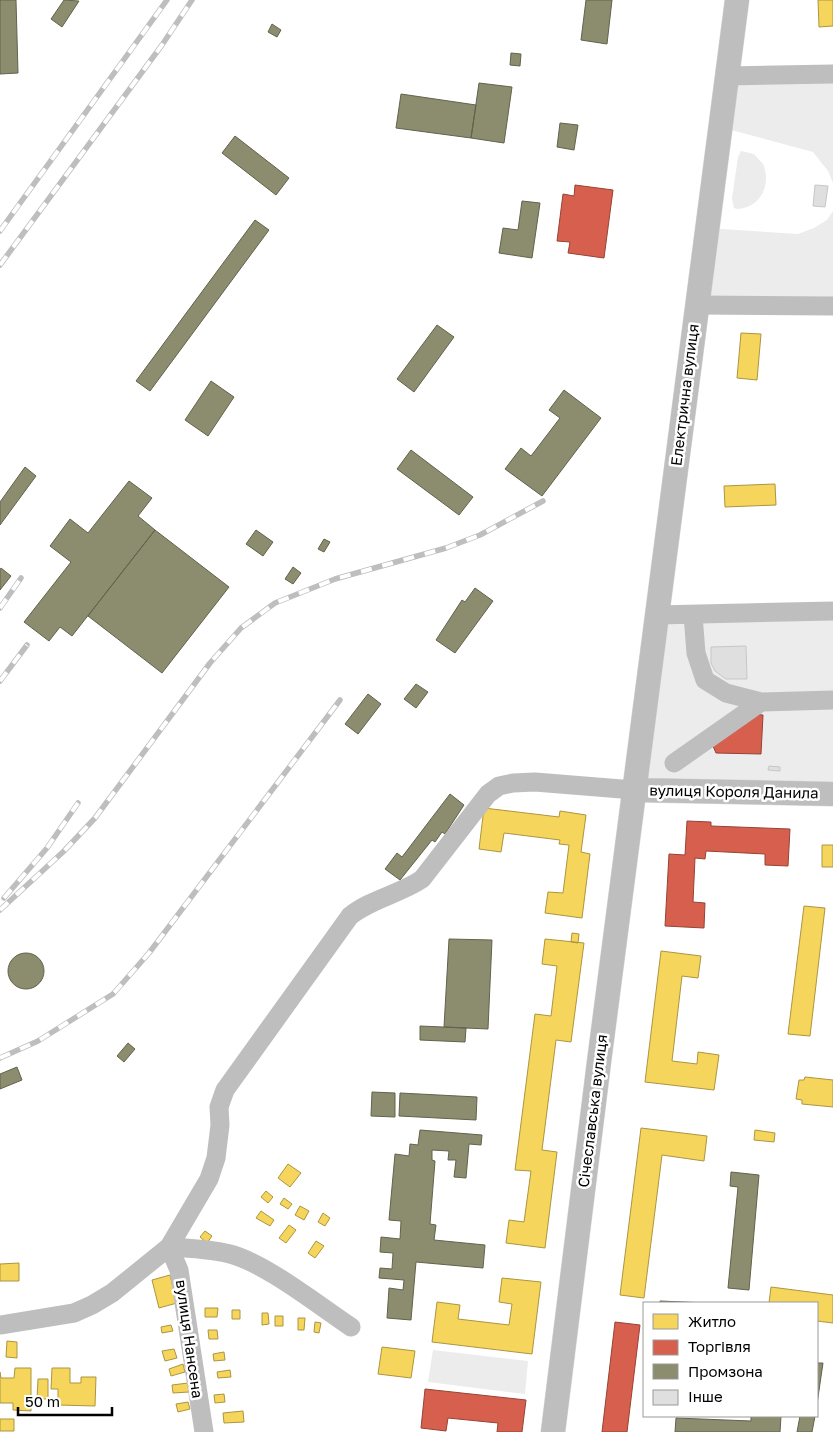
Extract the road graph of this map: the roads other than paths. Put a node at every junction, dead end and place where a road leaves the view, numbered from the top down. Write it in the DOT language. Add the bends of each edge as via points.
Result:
graph roads {
  1 [pos="737,0"];
  2 [pos="833,74"];
  3 [pos="727,76"];
  4 [pos="696,305"];
  5 [pos="833,306"];
  6 [pos="833,611"];
  7 [pos="692,615"];
  8 [pos="656,616"];
  9 [pos="833,700"];
  10 [pos="761,702"];
  11 [pos="674,763"];
  12 [pos="634,790"];
  13 [pos="833,794"];
  14 [pos="169,1247"];
  15 [pos="0,1325"];
  16 [pos="351,1327"];
  17 [pos="204,1432"];
  18 [pos="553,1432"];
  1 -- 3 [label="main road, Електрична вулиця"];
  2 -- 3 [label="street"];
  3 -- 4 [label="main road, Електрична вулиця"];
  4 -- 5 [label="street"];
  4 -- 8 [label="main road, Електрична вулиця"];
  6 -- 7 [label="street"];
  7 -- 8 [label="street"];
  7 -- 10 [label="street" via="696,653 705,680 726,692"];
  8 -- 12 [label="main road, Електрична вулиця"];
  9 -- 10 [label="street"];
  10 -- 11 [label="street"];
  12 -- 13 [label="main road, вулиця Короля Данила"];
  12 -- 14 [label="street" via="535,782 500,786 488,794 422,879 350,916 225,1090 219,1106 216,1158 209,1179"];
  12 -- 18 [label="main road, Січеславська вулиця"];
  14 -- 15 [label="street" via="92,1305 74,1313"];
  14 -- 16 [label="street" via="204,1249 250,1261"];
  14 -- 17 [label="street, вулиця Нансена" via="179,1270"];
}
